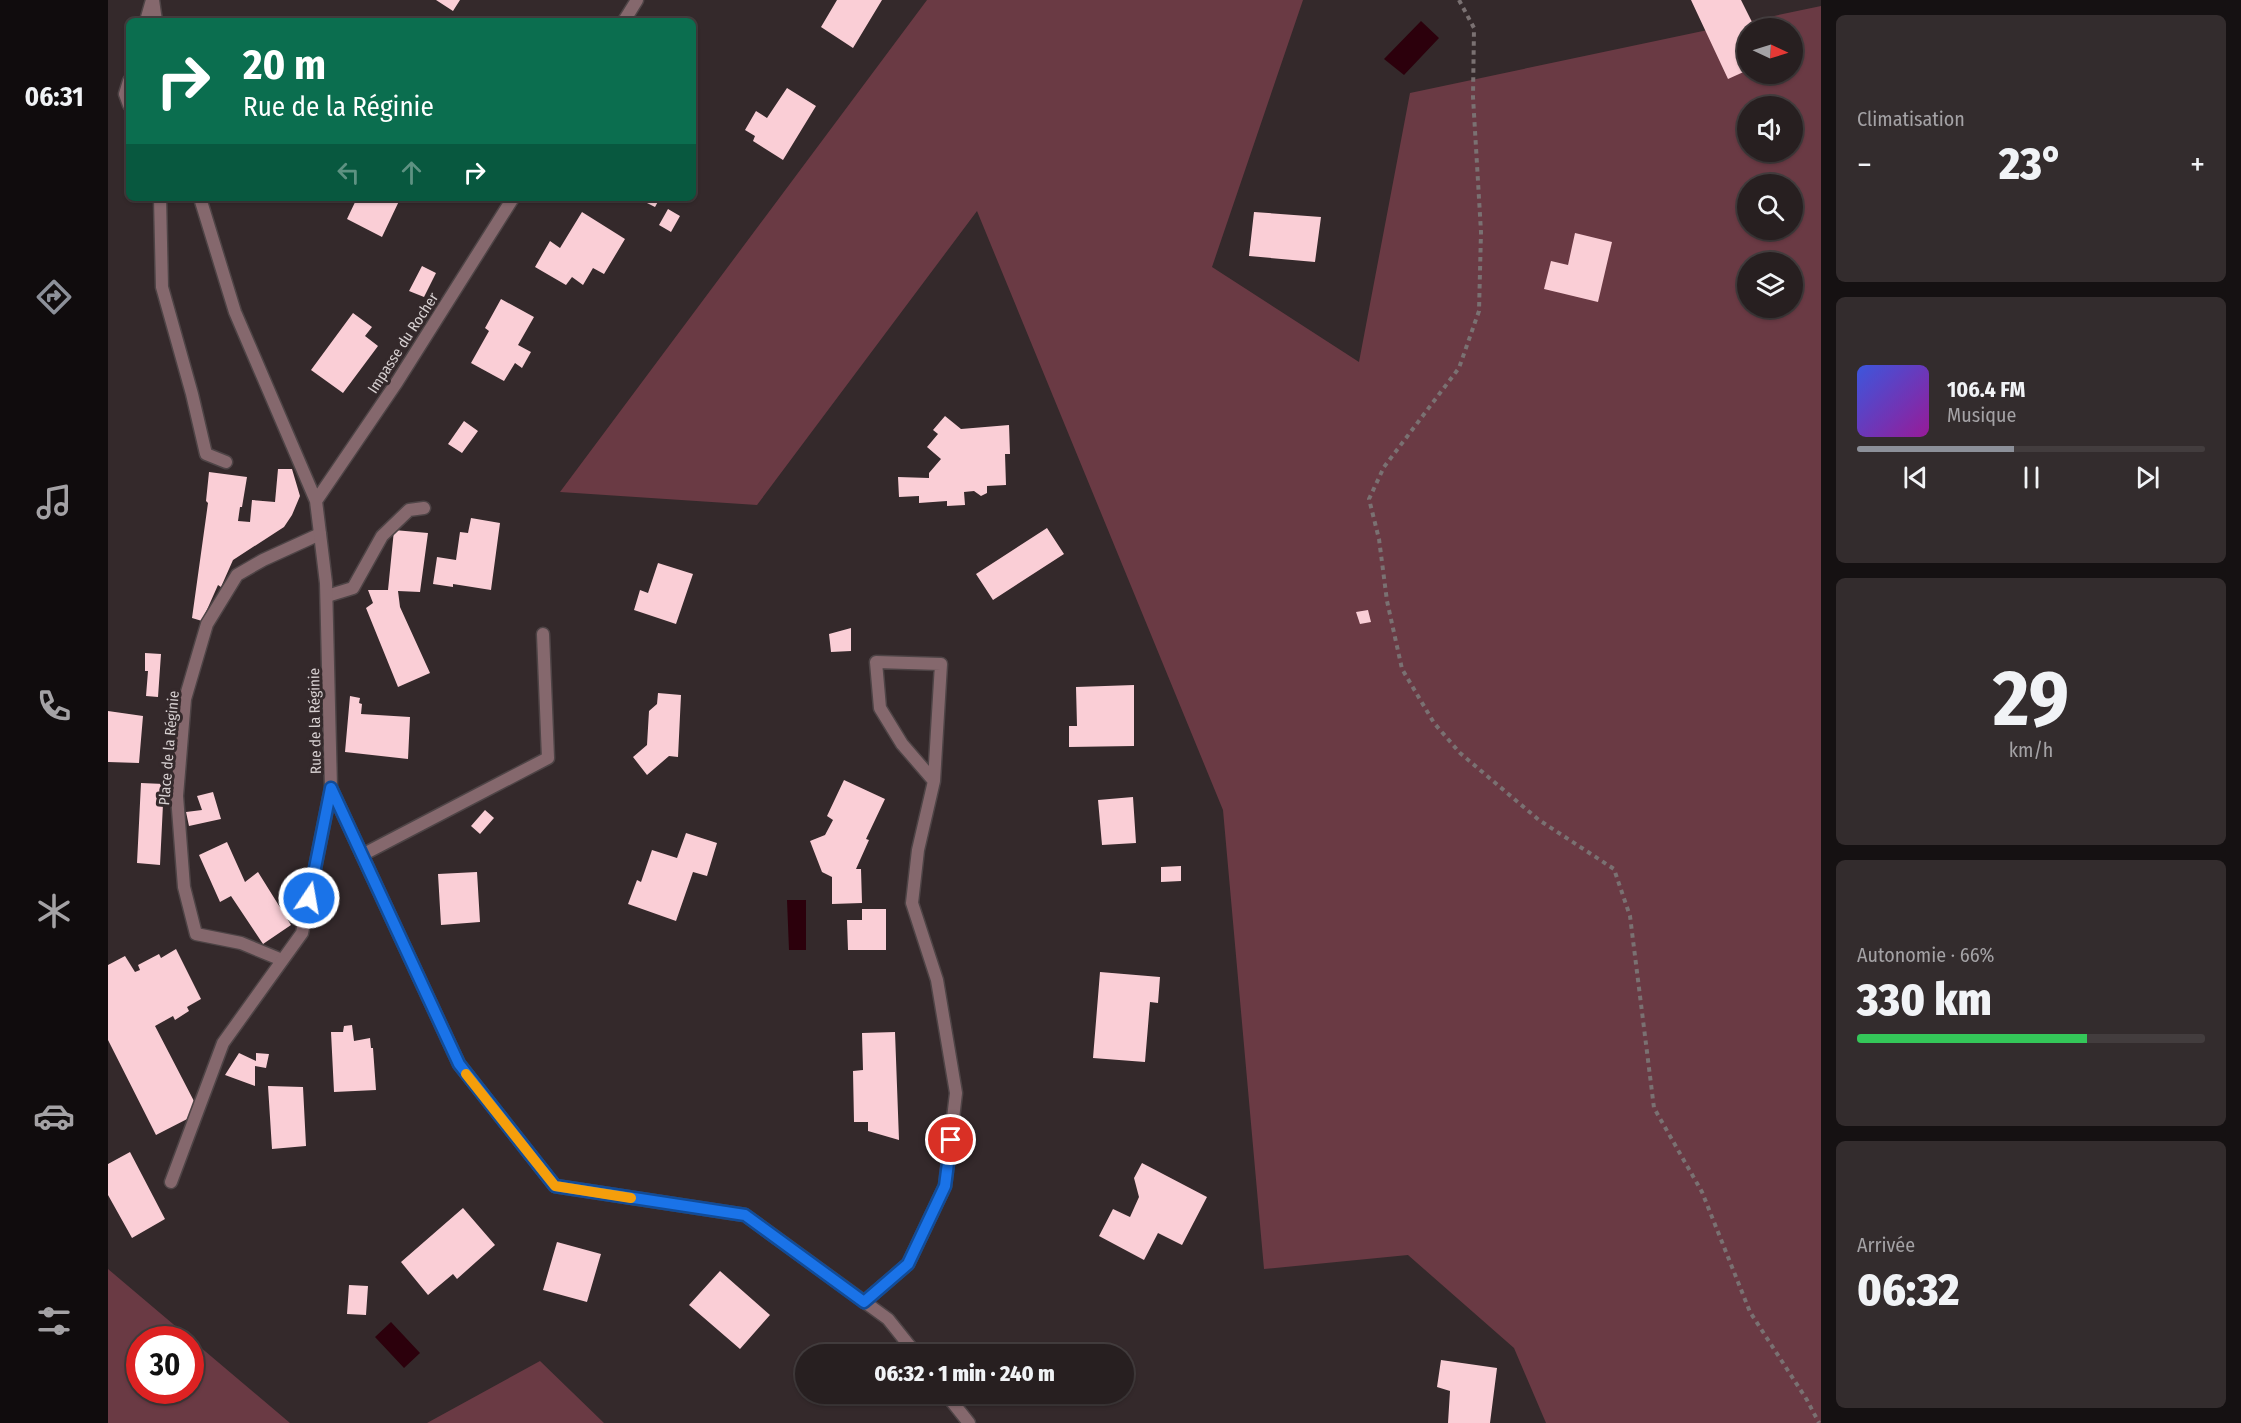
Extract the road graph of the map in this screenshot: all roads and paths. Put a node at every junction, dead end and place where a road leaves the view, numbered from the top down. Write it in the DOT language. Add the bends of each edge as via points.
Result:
graph roads {
  1 [pos="152,0"];
  2 [pos="638,0"];
  3 [pos="1459,0"];
  4 [pos="147,18"];
  5 [pos="155,18"];
  6 [pos="626,18"];
  7 [pos="160,201"];
  8 [pos="201,201"];
  9 [pos="511,201"];
  10 [pos="226,462"];
  11 [pos="316,501"];
  12 [pos="424,508"];
  13 [pos="320,534"];
  14 [pos="327,596"];
  15 [pos="543,634"];
  16 [pos="934,781"];
  17 [pos="331,788"];
  18 [pos="362,855"];
  19 [pos="282,960"];
  20 [pos="171,1182"];
  21 [pos="864,1302"];
  22 [pos="908,1344"];
  23 [pos="954,1404"];
  24 [pos="969,1423"];
  25 [pos="1819,1423"];
  1 -- 4 [label="street"];
  1 -- 5 [label="street"];
  2 -- 6 [label="street"];
  3 -- 25 [label="path" via="1474,28 1473,97 1481,232 1479,311 1459,368 1384,467 1369,499 1402,669 1434,723 1460,753 1539,820 1614,869 1630,916 1654,1108 1702,1192 1750,1312"];
  7 -- 10 [label="street" via="162,287 206,454"];
  8 -- 11 [label="street, Rue de la Réginie" via="235,312"];
  9 -- 11 [label="street, Impasse du Rocher" via="397,382"];
  11 -- 13 [label="street, Rue de la Réginie"];
  12 -- 14 [label="street" via="409,510 382,536 353,588"];
  13 -- 14 [label="street, Rue de la Réginie"];
  13 -- 19 [label="street, Place de la Réginie" via="237,575 207,624 184,710 177,796 184,887 196,934 241,943"];
  14 -- 17 [label="street, Rue de la Réginie"];
  15 -- 18 [label="street" via="548,758"];
  16 -- 16 [label="street" via="941,664 876,662 880,708 902,744"];
  16 -- 21 [label="street" via="918,850 912,903 937,980 956,1093 945,1186 908,1264"];
  17 -- 18 [label="street, Rue de la Réginie"];
  17 -- 19 [label="street" via="302,933"];
  18 -- 21 [label="street, Rue de la Réginie" via="459,1064 555,1186 745,1215"];
  19 -- 20 [label="street" via="223,1043"];
  21 -- 22 [label="street, Rue de la Réginie" via="888,1319"];
  23 -- 24 [label="street"];
}
